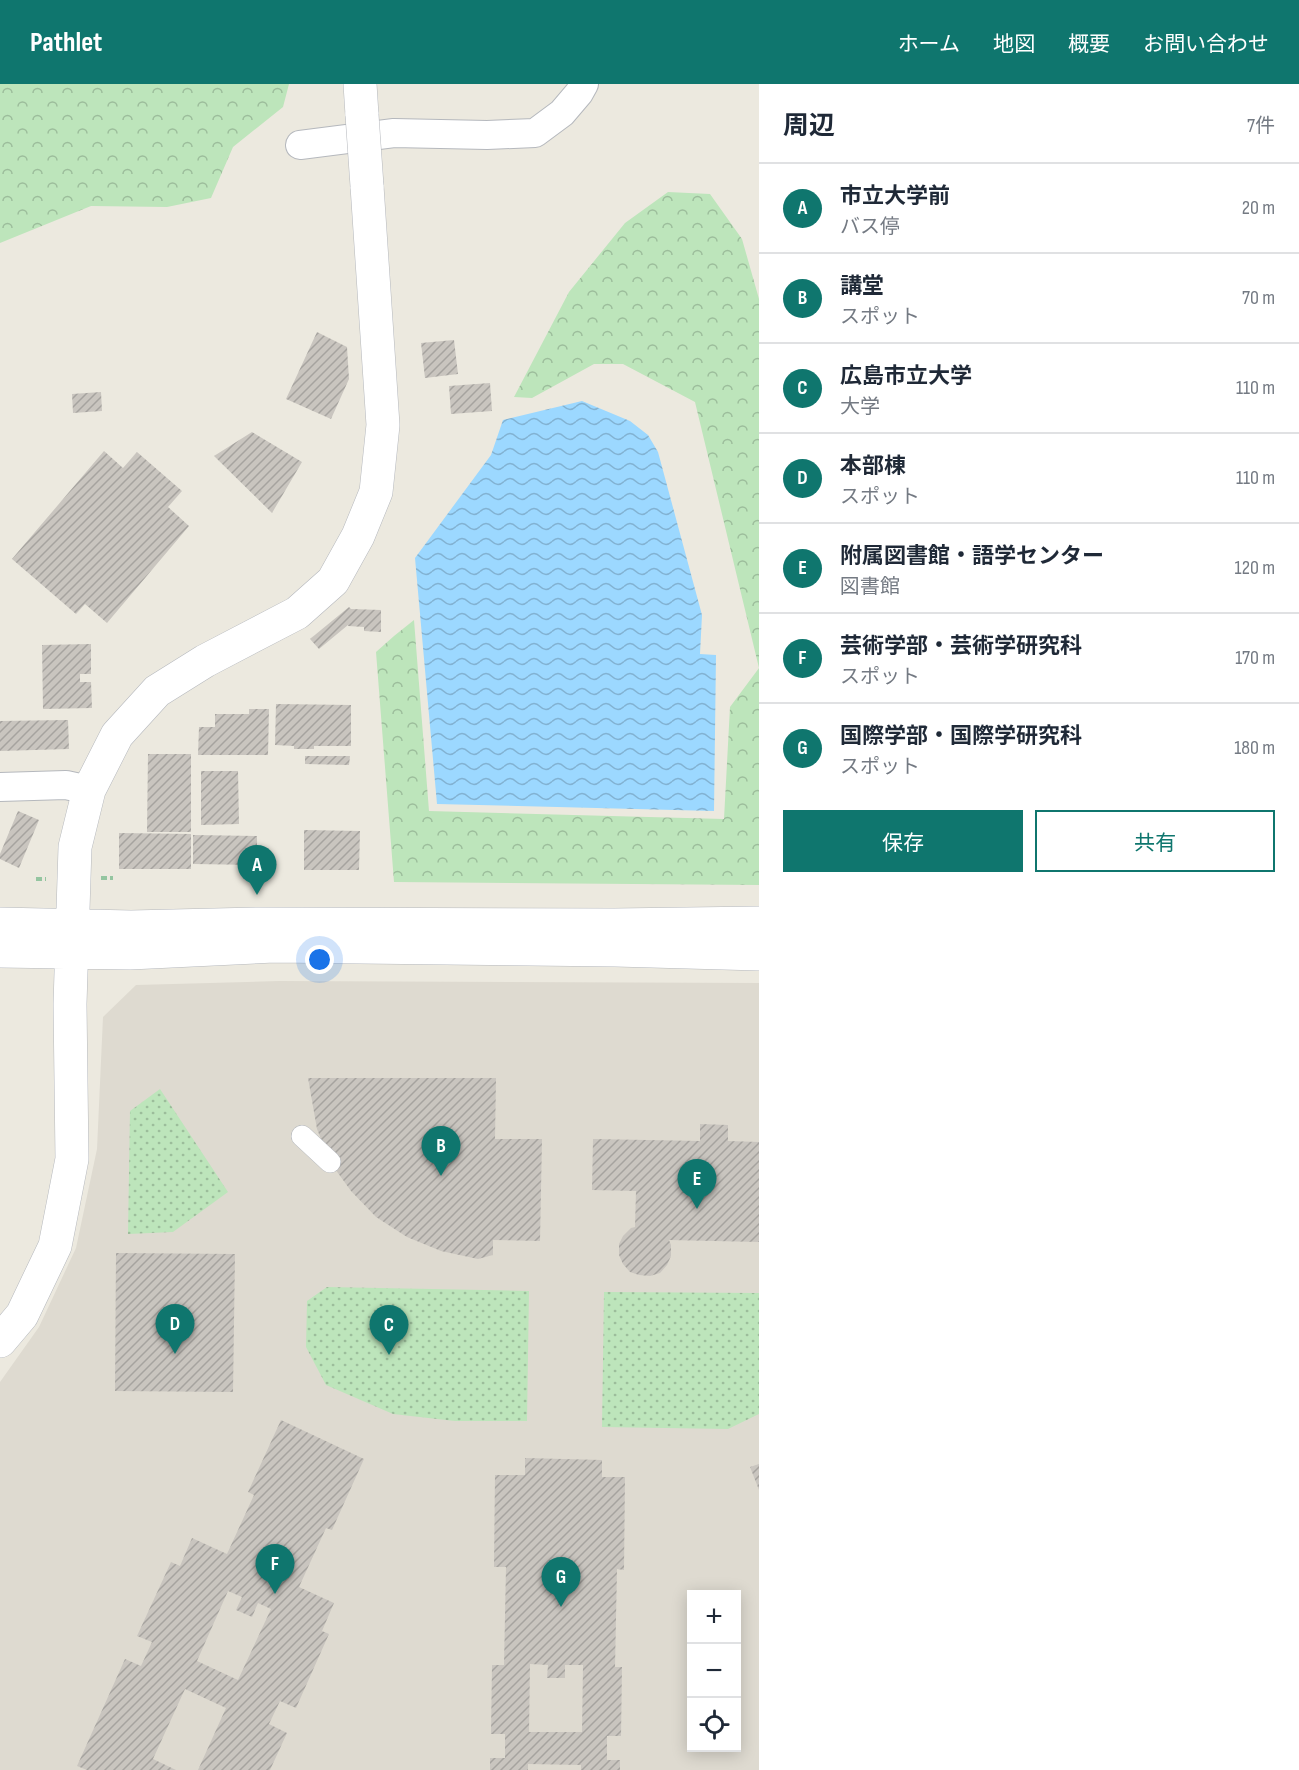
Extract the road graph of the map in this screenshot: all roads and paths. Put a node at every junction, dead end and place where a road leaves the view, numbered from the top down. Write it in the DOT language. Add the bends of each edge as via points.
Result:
graph roads {
  1 [pos="584,84"];
  2 [pos="361,99"];
  3 [pos="300,145"];
  4 [pos="0,787"];
  5 [pos="88,790"];
  6 [pos="759,923"];
  7 [pos="0,924"];
  8 [pos="73,938"];
  9 [pos="0,951"];
  10 [pos="759,954"];
  11 [pos="302,1136"];
  12 [pos="330,1162"];
  13 [pos="0,1341"];
  1 -- 3 [label="street" via="562,113 535,133 394,133"];
  2 -- 5 [label="street, bridge" via="382,424 376,492 333,581 297,614 205,661 157,691 117,735"];
  4 -- 5 [label="street" via="66,785"];
  5 -- 8 [label="street" via="75,847"];
  6 -- 8 [label="street" via="258,924 131,927"];
  7 -- 8 [label="street"];
  8 -- 9 [label="street"];
  8 -- 10 [label="street" via="130,953 274,946"];
  8 -- 13 [label="street" via="72,1159 55,1246 22,1315"];
  11 -- 12 [label="street"];
}
